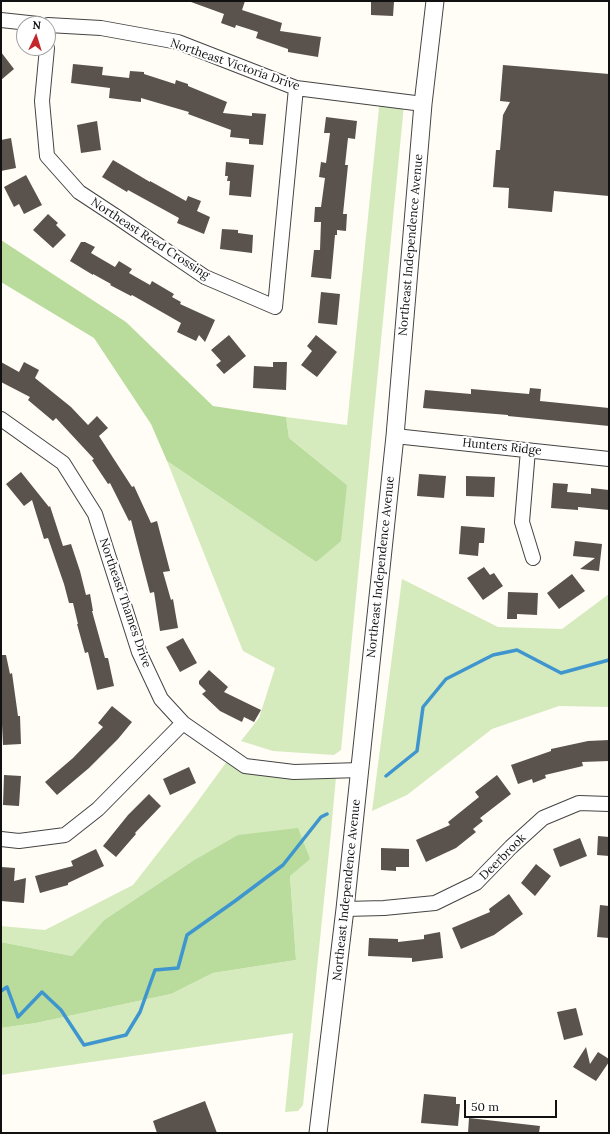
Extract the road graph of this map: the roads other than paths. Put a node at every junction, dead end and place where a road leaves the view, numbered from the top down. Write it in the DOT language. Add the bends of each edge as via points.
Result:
graph roads {
  1 [pos="434,1"];
  2 [pos="1,20"];
  3 [pos="16,22"];
  4 [pos="56,27"];
  5 [pos="46,56"];
  6 [pos="296,88"];
  7 [pos="423,104"];
  8 [pos="1,419"];
  9 [pos="395,436"];
  10 [pos="528,450"];
  11 [pos="609,458"];
  12 [pos="533,558"];
  13 [pos="183,723"];
  14 [pos="360,770"];
  15 [pos="609,804"];
  16 [pos="1,839"];
  17 [pos="345,909"];
  18 [pos="318,1133"];
  1 -- 7 [label="street, Northeast Independence Avenue"];
  2 -- 3 [label="street, Northeast Victoria Drive"];
  4 -- 6 [label="street, Northeast Victoria Drive" via="101,28 178,42"];
  5 -- 6 [label="street, Northeast Reed Crossing" via="42,101 47,156 79,192 205,277 275,307"];
  6 -- 7 [label="street, Northeast Victoria Drive"];
  7 -- 9 [label="street, Northeast Independence Avenue"];
  8 -- 13 [label="street, Northeast Thames Drive" via="63,463 95,514 139,652 161,699"];
  9 -- 10 [label="street, Hunters Ridge"];
  9 -- 14 [label="street, Northeast Independence Avenue"];
  10 -- 11 [label="street, Hunters Ridge"];
  10 -- 12 [label="street" via="522,522"];
  13 -- 14 [label="street, Northeast Thames Drive" via="245,766 294,772"];
  13 -- 16 [label="street" via="98,809 65,835 19,841"];
  14 -- 17 [label="street, Northeast Independence Avenue"];
  15 -- 17 [label="street, Deerbrook" via="579,803 543,818 476,883 435,903"];
  17 -- 18 [label="street, Northeast Independence Avenue"];
}
